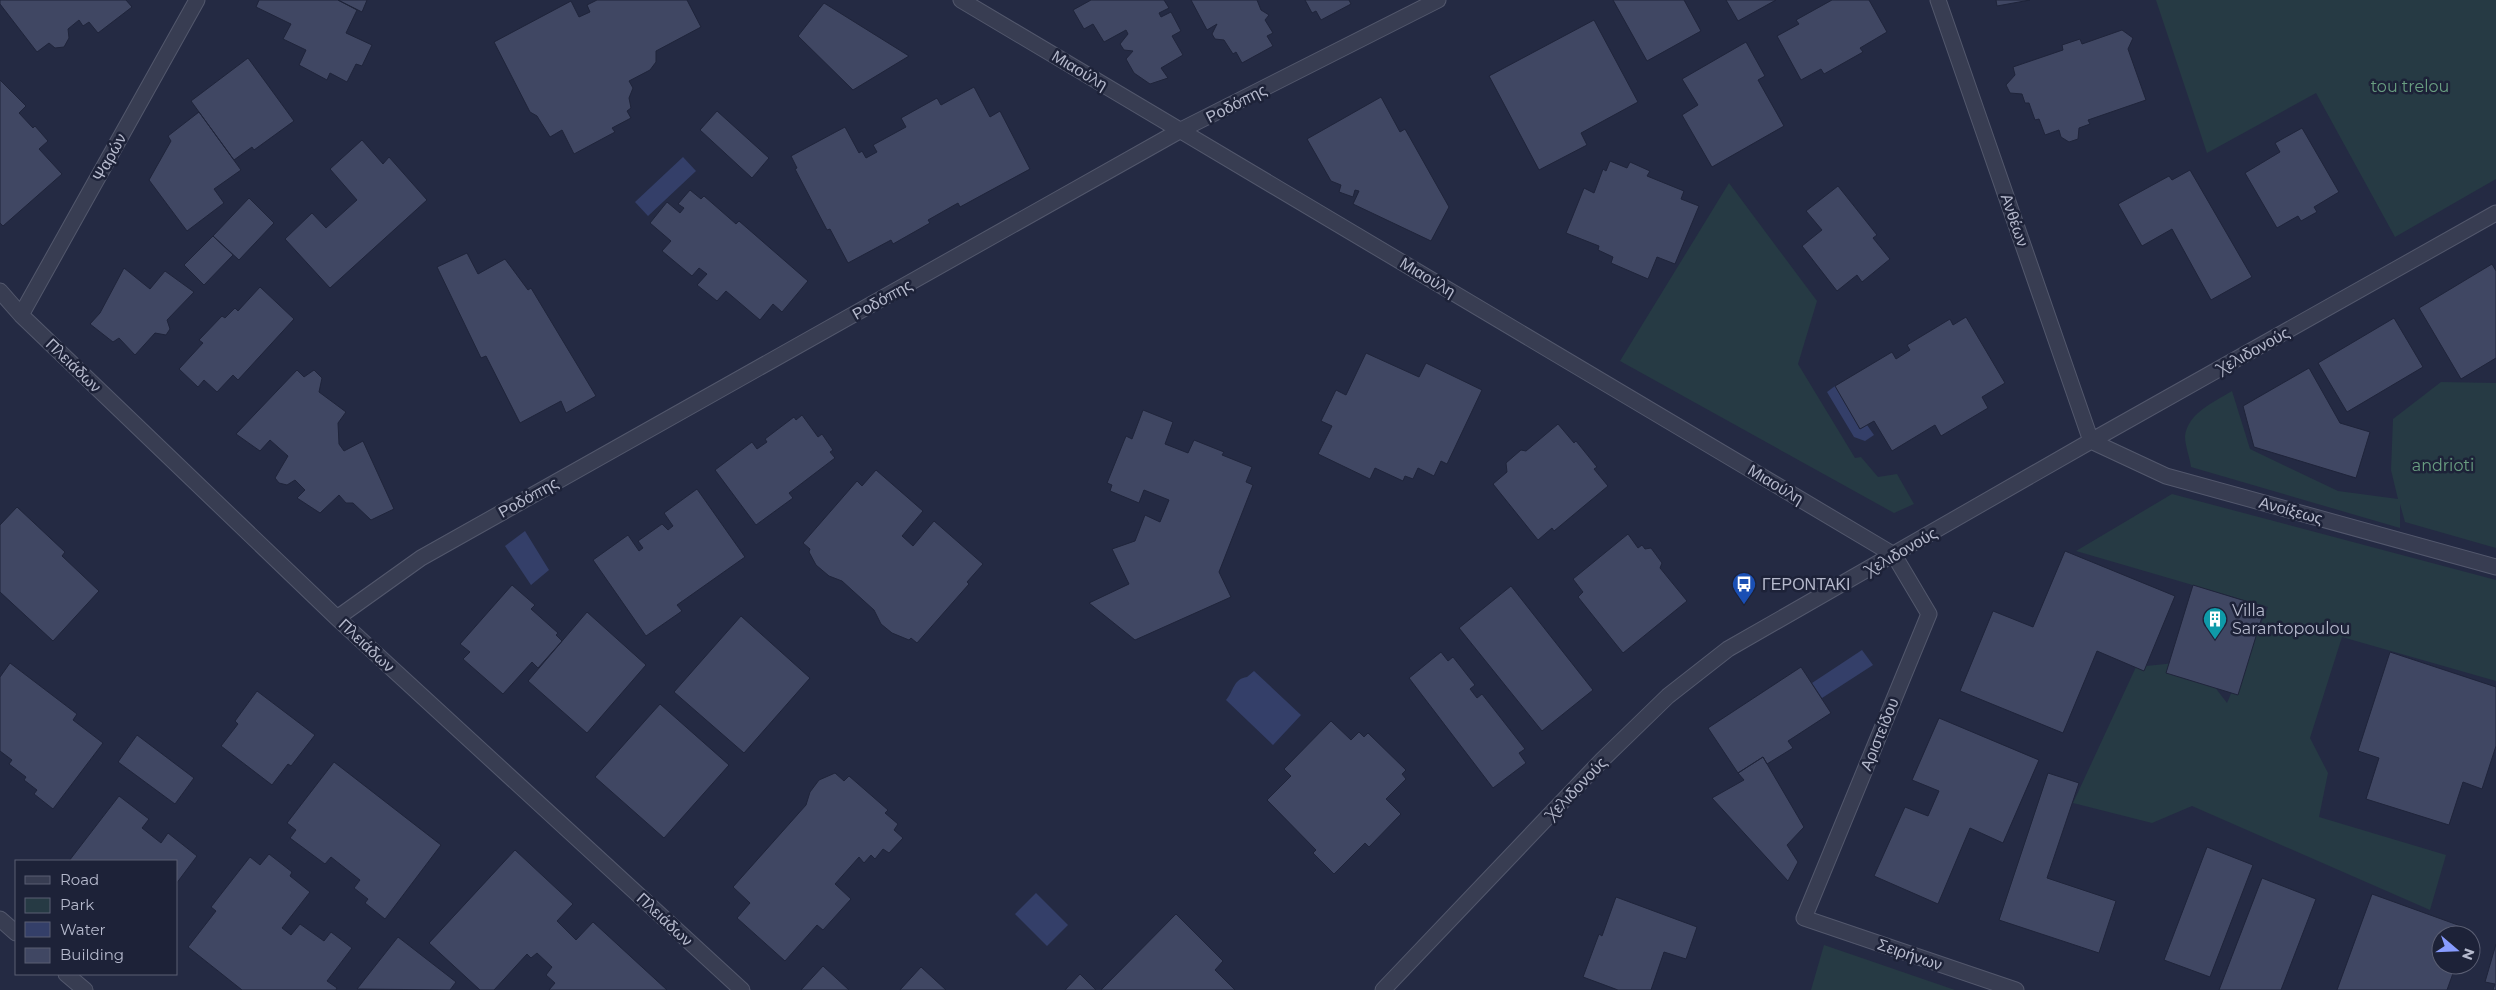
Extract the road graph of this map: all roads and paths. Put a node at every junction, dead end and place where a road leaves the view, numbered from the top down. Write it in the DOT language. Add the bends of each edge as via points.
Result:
graph roads {
  1 [pos="197,0"];
  2 [pos="961,0"];
  3 [pos="1438,0"];
  4 [pos="1938,0"];
  5 [pos="1181,130"];
  6 [pos="2496,212"];
  7 [pos="0,291"];
  8 [pos="21,315"];
  9 [pos="2091,440"];
  10 [pos="1894,555"];
  11 [pos="2496,567"];
  12 [pos="338,618"];
  13 [pos="1804,918"];
  14 [pos="0,919"];
  15 [pos="15,932"];
  16 [pos="67,975"];
  17 [pos="85,990"];
  18 [pos="742,990"];
  19 [pos="1383,990"];
  20 [pos="2016,990"];
  1 -- 8 [label="street, Ψαρών"];
  2 -- 5 [label="street, Μιαούλη"];
  3 -- 5 [label="street, Ροδόπης"];
  4 -- 9 [label="street, Ανθέων"];
  5 -- 10 [label="street, Μιαούλη"];
  5 -- 12 [label="street, Ροδόπης" via="421,558"];
  6 -- 9 [label="street, Χελιδονούς"];
  7 -- 8 [label="street, Πλειάδων"];
  8 -- 12 [label="street, Πλειάδων"];
  9 -- 10 [label="street, Χελιδονούς"];
  9 -- 11 [label="street, Ανοίξεως" via="2166,476"];
  10 -- 13 [label="street, Αριστείδου" via="1929,614"];
  10 -- 19 [label="street, Χελιδονούς" via="1728,649 1668,696 1602,760"];
  12 -- 18 [label="street, Πλειάδων"];
  13 -- 20 [label="street, Σειρήνων"];
  14 -- 15 [label="street"];
  16 -- 17 [label="street"];
}
